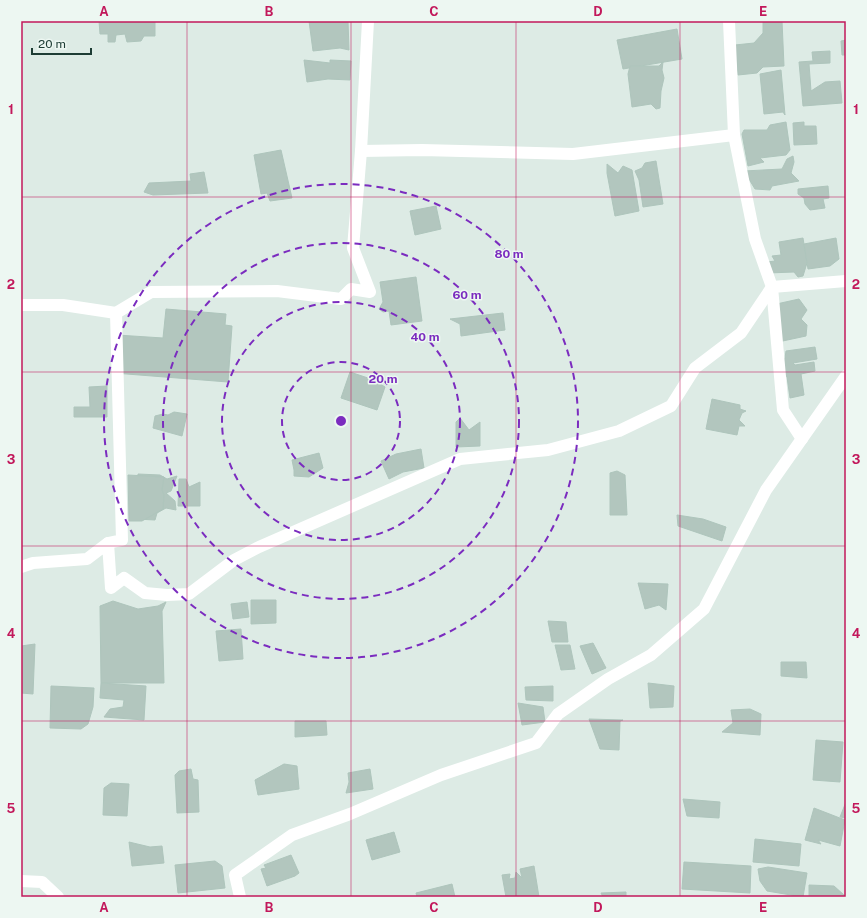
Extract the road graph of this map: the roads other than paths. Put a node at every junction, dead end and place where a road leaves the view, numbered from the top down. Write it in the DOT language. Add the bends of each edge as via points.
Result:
graph roads {
  1 [pos="368,21"];
  2 [pos="729,21"];
  3 [pos="734,135"];
  4 [pos="361,151"];
  5 [pos="846,280"];
  6 [pos="772,287"];
  7 [pos="21,305"];
  8 [pos="116,313"];
  9 [pos="846,376"];
  10 [pos="802,439"];
  11 [pos="108,543"];
  12 [pos="21,567"];
  13 [pos="21,881"];
  14 [pos="58,897"];
  15 [pos="240,897"];
  1 -- 4 [label="street"];
  2 -- 3 [label="street"];
  3 -- 4 [label="street" via="573,154"];
  3 -- 6 [label="street" via="754,239"];
  4 -- 8 [label="street" via="353,248 370,292 351,289 341,299 277,291 151,292"];
  5 -- 6 [label="street"];
  6 -- 10 [label="street" via="783,410"];
  6 -- 11 [label="street" via="741,333 695,368 671,406 620,431 548,450 460,459 260,547 234,560 189,594 145,592 124,578 111,588"];
  7 -- 8 [label="street" via="63,305"];
  8 -- 11 [label="street" via="122,540"];
  9 -- 10 [label="street"];
  10 -- 15 [label="street" via="766,490 704,609 651,655 608,679 558,714 536,743 441,775 350,814 292,835 235,875"];
  11 -- 12 [label="street" via="87,559 33,563"];
  13 -- 14 [label="street" via="42,882"];
}
